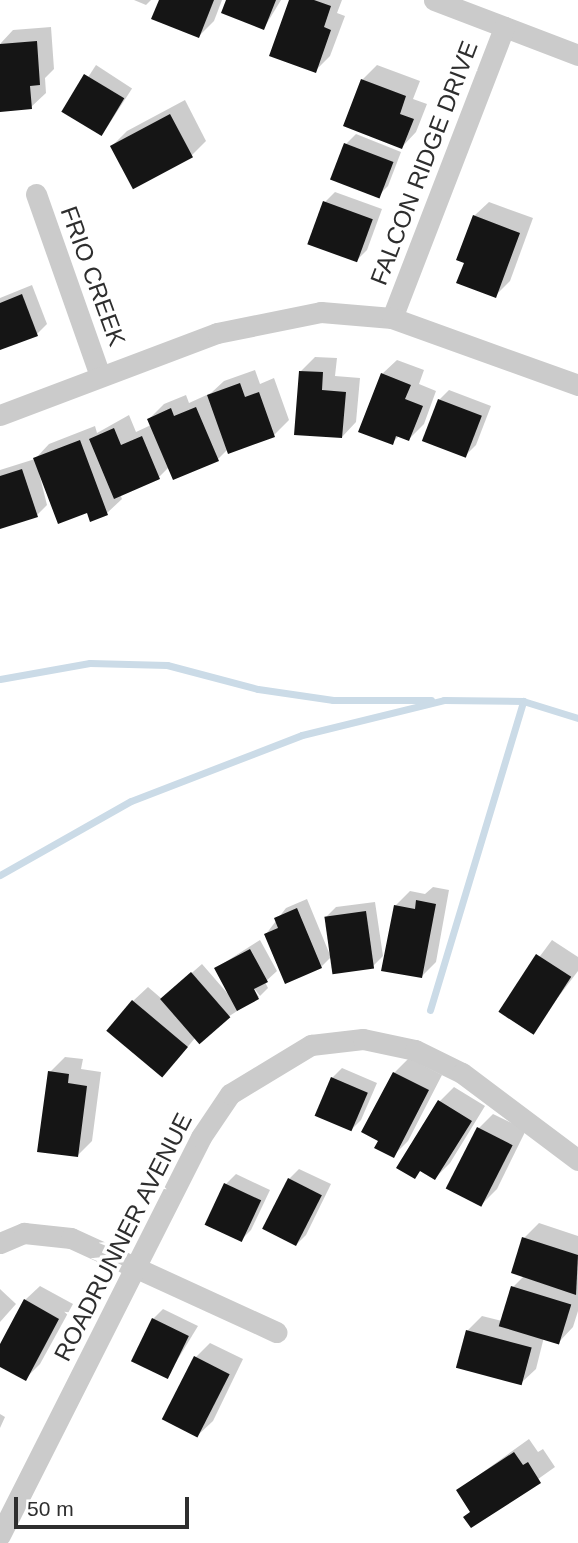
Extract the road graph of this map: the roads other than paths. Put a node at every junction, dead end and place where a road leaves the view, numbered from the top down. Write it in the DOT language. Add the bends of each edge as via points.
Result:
graph roads {
  1 [pos="434,0"];
  2 [pos="504,27"];
  3 [pos="578,55"];
  4 [pos="36,194"];
  5 [pos="392,318"];
  6 [pos="100,376"];
  7 [pos="578,385"];
  8 [pos="0,415"];
  9 [pos="578,1160"];
  10 [pos="0,1243"];
  11 [pos="136,1268"];
  12 [pos="275,1332"];
  13 [pos="0,1535"];
  1 -- 2 [label="street"];
  2 -- 3 [label="street"];
  2 -- 5 [label="street, FALCON RIDGE DRIVE"];
  4 -- 6 [label="street, FRIO CREEK"];
  5 -- 6 [label="street" via="303,314 216,333"];
  5 -- 7 [label="street"];
  6 -- 8 [label="street"];
  9 -- 11 [label="street, ROADRUNNER AVENUE" via="462,1073 415,1050 363,1039 312,1045 230,1094 201,1137"];
  10 -- 11 [label="street" via="24,1233 50,1233"];
  11 -- 12 [label="street"];
  11 -- 13 [label="street, ROADRUNNER AVENUE"];
}
